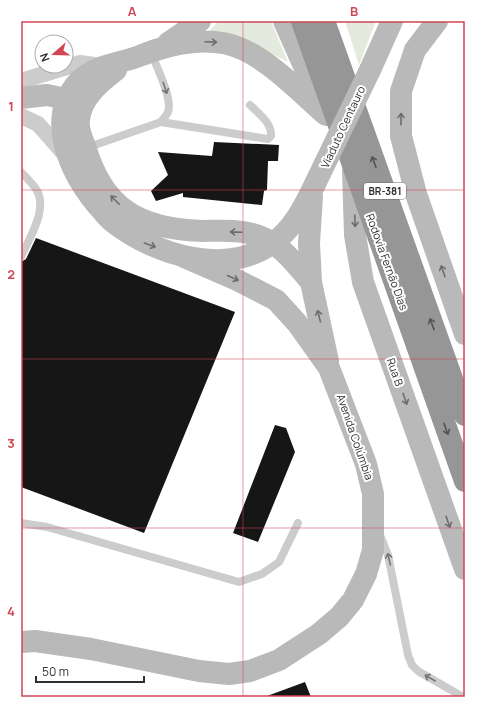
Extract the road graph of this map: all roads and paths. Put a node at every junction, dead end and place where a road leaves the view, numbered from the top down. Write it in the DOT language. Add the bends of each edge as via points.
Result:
graph roads {
  1 [pos="200,21"];
  2 [pos="284,21"];
  3 [pos="302,21"];
  4 [pos="437,21"];
  5 [pos="392,23"];
  6 [pos="326,25"];
  7 [pos="155,50"];
  8 [pos="128,61"];
  9 [pos="102,66"];
  10 [pos="21,81"];
  11 [pos="21,98"];
  12 [pos="66,99"];
  13 [pos="250,105"];
  14 [pos="326,115"];
  15 [pos="21,116"];
  16 [pos="79,120"];
  17 [pos="161,122"];
  18 [pos="76,153"];
  19 [pos="353,168"];
  20 [pos="21,172"];
  21 [pos="314,188"];
  22 [pos="273,243"];
  23 [pos="21,257"];
  24 [pos="184,257"];
  25 [pos="311,282"];
  26 [pos="465,334"];
  27 [pos="329,368"];
  28 [pos="465,415"];
  29 [pos="465,481"];
  30 [pos="374,520"];
  31 [pos="21,523"];
  32 [pos="298,523"];
  33 [pos="465,569"];
  34 [pos="21,642"];
  35 [pos="463,697"];
  1 -- 7 [label="street"];
  2 -- 14 [label="street, BR-381"];
  3 -- 19 [label="highway, Rodovia Fernão Dias / BR-381"];
  26 -- 4 [label="street, BR-381, one-way" via="416,194 401,136 401,91 415,50"];
  5 -- 21 [label="street, Viaduto Centauro, bridge"];
  28 -- 6 [label="highway, Rodovia Fernão Dias / BR-381, one-way"];
  7 -- 8 [label="street"];
  7 -- 14 [label="street, one-way" via="186,43 214,42 242,48 268,65"];
  7 -- 17 [label="lane, one-way" via="169,103 168,112"];
  8 -- 9 [label="street"];
  8 -- 16 [label="street" via="92,91 85,101"];
  9 -- 10 [label="street" via="80,63"];
  9 -- 12 [label="street" via="81,79"];
  11 -- 12 [label="street" via="47,95"];
  12 -- 16 [label="street"];
  12 -- 18 [label="street" via="62,130"];
  13 -- 17 [label="lane" via="272,130 268,139"];
  14 -- 19 [label="street, BR-381"];
  15 -- 18 [label="street" via="38,124"];
  16 -- 18 [label="street"];
  17 -- 18 [label="lane"];
  22 -- 18 [label="street, one-way" via="244,232 187,230 142,221 111,198"];
  18 -- 24 [label="street, one-way" via="86,191 112,222 143,242"];
  19 -- 29 [label="highway, Rodovia Fernão Dias / BR-381, one-way"];
  19 -- 33 [label="street, Rua B, one-way" via="355,235 363,282"];
  20 -- 23 [label="lane" via="36,189 40,212"];
  21 -- 22 [label="street, Viaduto Centauro" via="290,226"];
  21 -- 25 [label="street, Avenida Colúmbia" via="309,243"];
  22 -- 24 [label="street" via="238,257 214,260"];
  22 -- 25 [label="street"];
  24 -- 27 [label="street, Avenida Colúmbia, one-way" via="276,300 297,323"];
  27 -- 25 [label="street, Avenida Colúmbia, one-way"];
  27 -- 30 [label="street, Avenida Colúmbia" via="366,464 373,494"];
  30 -- 34 [label="street, Avenida Colúmbia" via="373,550 366,574 353,600 339,617 319,634 264,668 229,674 207,672 91,649 35,641"];
  35 -- 30 [label="lane, one-way" via="412,665 388,555"];
  31 -- 32 [label="lane" via="239,582 262,574 280,562"];
}
